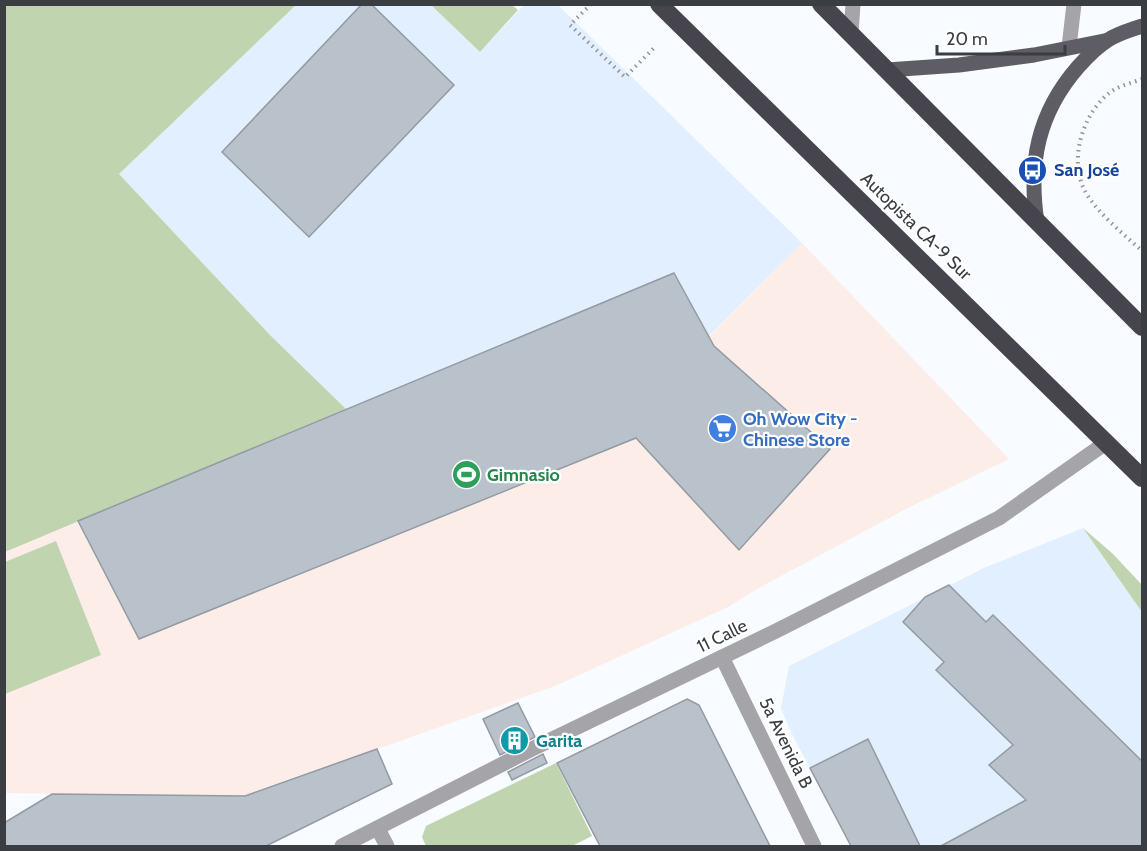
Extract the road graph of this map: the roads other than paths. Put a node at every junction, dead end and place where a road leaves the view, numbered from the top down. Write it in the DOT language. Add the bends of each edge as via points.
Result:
graph roads {
  1 [pos="659,4"];
  2 [pos="821,4"];
  3 [pos="853,4"];
  4 [pos="1074,4"];
  5 [pos="1143,26"];
  6 [pos="851,34"];
  7 [pos="1107,40"];
  8 [pos="1069,47"];
  9 [pos="887,70"];
  10 [pos="1037,222"];
  11 [pos="1143,327"];
  12 [pos="1107,442"];
  13 [pos="1143,478"];
  14 [pos="722,657"];
  15 [pos="378,829"];
  16 [pos="342,846"];
  17 [pos="387,846"];
  18 [pos="814,846"];
  1 -- 12 [label="highway, Autopista CA-9 Sur"];
  2 -- 6 [label="highway"];
  3 -- 6 [label="street"];
  4 -- 8 [label="street"];
  5 -- 7 [label="main road"];
  6 -- 9 [label="highway"];
  7 -- 8 [label="main road"];
  7 -- 10 [label="main road" via="1070,76 1045,120 1033,170"];
  8 -- 9 [label="main road" via="959,65"];
  9 -- 10 [label="highway"];
  10 -- 11 [label="highway"];
  12 -- 13 [label="highway, Autopista CA-9 Sur"];
  12 -- 14 [label="street, 11 Calle" via="999,518"];
  14 -- 15 [label="street, 11 Calle"];
  14 -- 18 [label="street, 5a Avenida B"];
  15 -- 16 [label="street, 11 Calle"];
  15 -- 17 [label="street"];
}
